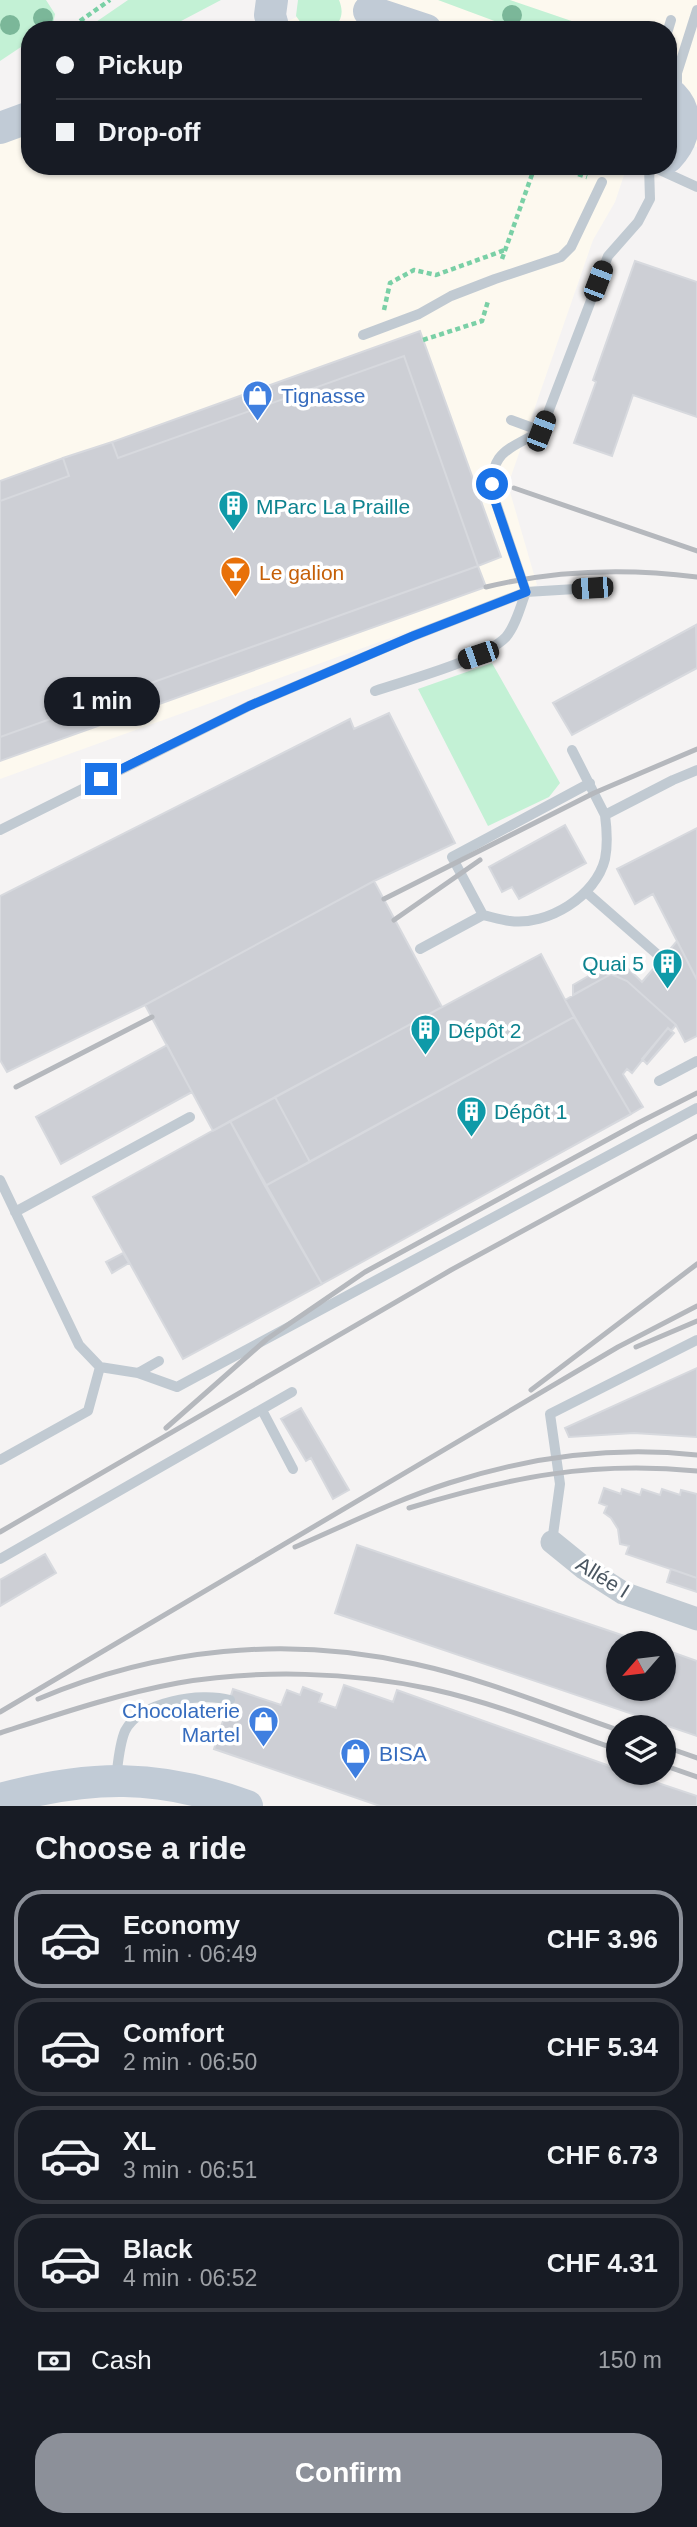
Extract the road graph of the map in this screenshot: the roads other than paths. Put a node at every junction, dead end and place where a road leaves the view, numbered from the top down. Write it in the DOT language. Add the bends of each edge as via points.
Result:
graph roads {
  1 [pos="697,10"];
  2 [pos="367,14"];
  3 [pos="393,21"];
  4 [pos="677,73"];
  5 [pos="21,120"];
  6 [pos="0,128"];
  7 [pos="677,144"];
  8 [pos="659,175"];
  9 [pos="602,182"];
  10 [pos="697,187"];
  11 [pos="363,335"];
  12 [pos="511,420"];
  13 [pos="541,431"];
  14 [pos="592,588"];
  15 [pos="526,592"];
  16 [pos="375,691"];
  17 [pos="572,750"];
  18 [pos="697,770"];
  19 [pos="590,783"];
  20 [pos="605,815"];
  21 [pos="1,829"];
  22 [pos="586,892"];
  23 [pos="483,915"];
  24 [pos="421,949"];
  25 [pos="658,955"];
  26 [pos="697,1061"];
  27 [pos="659,1081"];
  28 [pos="697,1108"];
  29 [pos="190,1117"];
  30 [pos="0,1180"];
  31 [pos="15,1212"];
  32 [pos="697,1340"];
  33 [pos="159,1361"];
  34 [pos="100,1367"];
  35 [pos="138,1373"];
  36 [pos="292,1392"];
  37 [pos="262,1410"];
  38 [pos="0,1460"];
  39 [pos="293,1469"];
  40 [pos="552,1542"];
  41 [pos="0,1559"];
  42 [pos="697,1619"];
  43 [pos="230,1700"];
  44 [pos="116,1779"];
  45 [pos="0,1799"];
  46 [pos="234,1804"];
  1 -- 4 [label="lane"];
  2 -- 3 [label="street"];
  5 -- 6 [label="street"];
  7 -- 10 [label="lane"];
  8 -- 13 [label="lane" via="638,222 608,256"];
  9 -- 11 [label="lane" via="571,247 561,257 462,291 419,314"];
  12 -- 13 [label="lane"];
  13 -- 15 [label="lane" via="500,454 492,484"];
  14 -- 15 [label="lane"];
  15 -- 16 [label="lane" via="512,628 498,644"];
  15 -- 21 [label="lane" via="249,706"];
  17 -- 19 [label="lane"];
  18 -- 20 [label="lane"];
  19 -- 20 [label="lane"];
  19 -- 23 [label="lane" via="452,857"];
  20 -- 22 [label="lane" via="604,861"];
  22 -- 23 [label="lane" via="542,918 512,921"];
  22 -- 25 [label="lane"];
  23 -- 24 [label="lane"];
  26 -- 27 [label="lane"];
  28 -- 35 [label="lane" via="177,1387"];
  29 -- 31 [label="lane"];
  30 -- 31 [label="lane"];
  31 -- 34 [label="lane" via="79,1345"];
  32 -- 40 [label="lane" via="550,1414 560,1484"];
  33 -- 35 [label="lane"];
  34 -- 35 [label="lane"];
  34 -- 38 [label="lane" via="88,1411"];
  36 -- 37 [label="lane"];
  37 -- 39 [label="lane"];
  37 -- 41 [label="lane"];
  40 -- 42 [label="street, Allée I" via="623,1593"];
  43 -- 44 [label="lane" via="177,1701 142,1712 125,1732"];
  44 -- 45 [label="street"];
  44 -- 46 [label="street" via="160,1783"];
}
